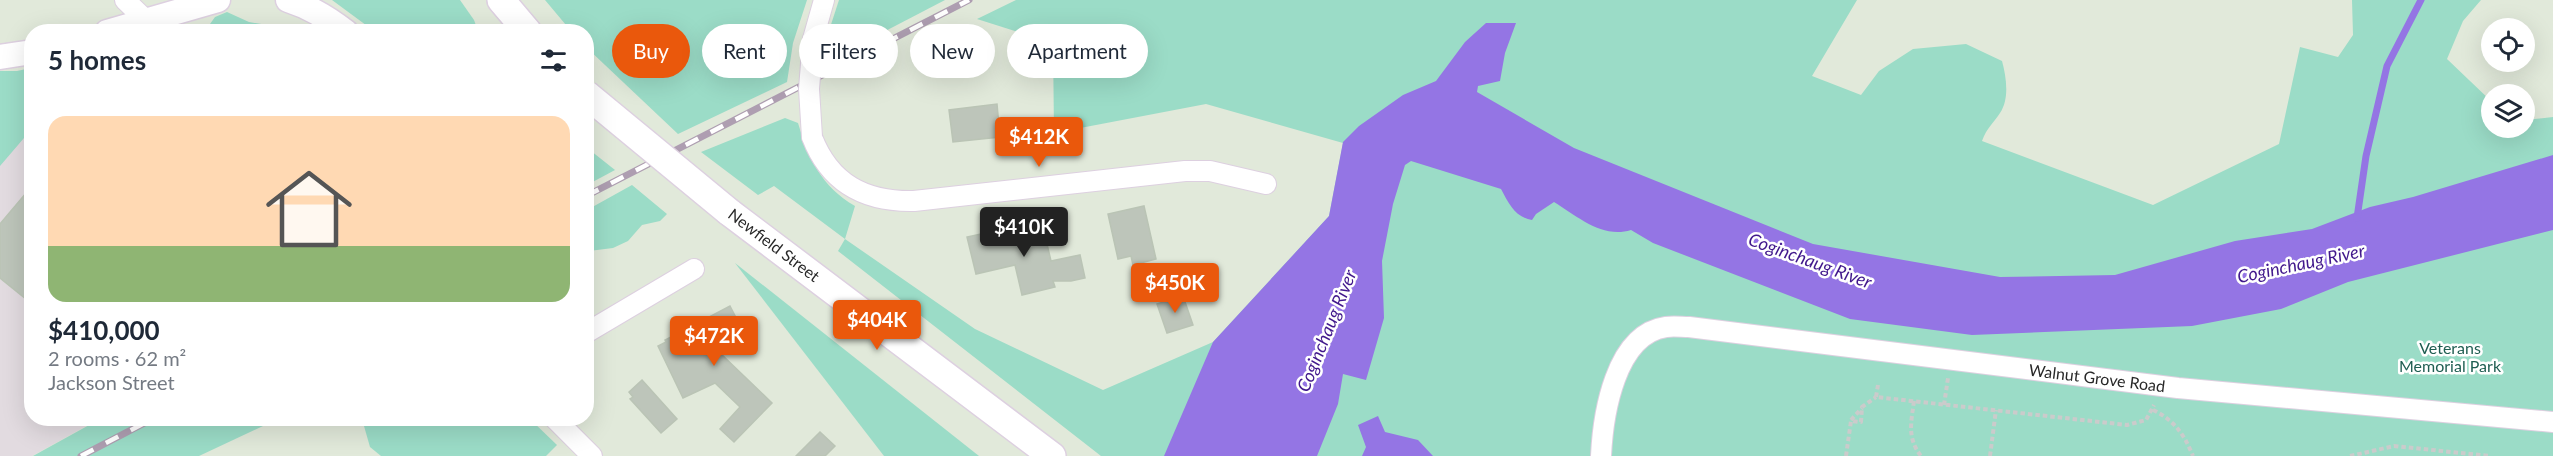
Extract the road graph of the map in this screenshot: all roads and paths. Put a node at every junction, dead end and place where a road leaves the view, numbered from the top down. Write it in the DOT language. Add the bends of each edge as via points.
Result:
graph roads {
  1 [pos="125,0"];
  2 [pos="218,0"];
  3 [pos="288,0"];
  4 [pos="501,0"];
  5 [pos="824,0"];
  6 [pos="150,24"];
  7 [pos="157,24"];
  8 [pos="336,24"];
  9 [pos="521,24"];
  10 [pos="24,53"];
  11 [pos="0,57"];
  12 [pos="594,101"];
  13 [pos="1266,184"];
  14 [pos="694,269"];
  15 [pos="594,328"];
  16 [pos="1878,385"];
  17 [pos="2157,385"];
  18 [pos="1876,397"];
  19 [pos="1914,401"];
  20 [pos="1862,407"];
  21 [pos="1996,410"];
  22 [pos="2152,410"];
  23 [pos="1851,421"];
  24 [pos="2553,422"];
  25 [pos="562,426"];
  26 [pos="592,456"];
  27 [pos="1052,456"];
  28 [pos="1601,456"];
  29 [pos="1846,456"];
  30 [pos="1921,456"];
  31 [pos="1990,456"];
  32 [pos="2193,456"];
  33 [pos="2350,456"];
  34 [pos="2490,456"];
  1 -- 6 [label="street"];
  2 -- 7 [label="street"];
  3 -- 8 [label="street"];
  4 -- 9 [label="main road"];
  5 -- 13 [label="street, bridge" via="813,39 809,89 812,136 821,158 861,192 885,201 914,201 1185,171 1210,171"];
  10 -- 11 [label="street"];
  12 -- 27 [label="main road, Newfield Street, bridge" via="729,212"];
  14 -- 15 [label="street"];
  16 -- 18 [label="path"];
  17 -- 22 [label="path"];
  17 -- 24 [label="street, Walnut Grove Road"];
  17 -- 28 [label="street, Walnut Grove Road" via="1664,327 1644,337 1625,358 1613,380"];
  18 -- 19 [label="path"];
  18 -- 20 [label="path"];
  19 -- 21 [label="path"];
  19 -- 30 [label="path" via="1910,430"];
  20 -- 23 [label="path"];
  20 -- 23 [label="path" via="1861,422"];
  21 -- 22 [label="path" via="2127,425 2146,420"];
  21 -- 31 [label="path"];
  22 -- 32 [label="path" via="2177,426"];
  23 -- 29 [label="path"];
  25 -- 26 [label="street"];
  33 -- 34 [label="path" via="2394,446"];
}
